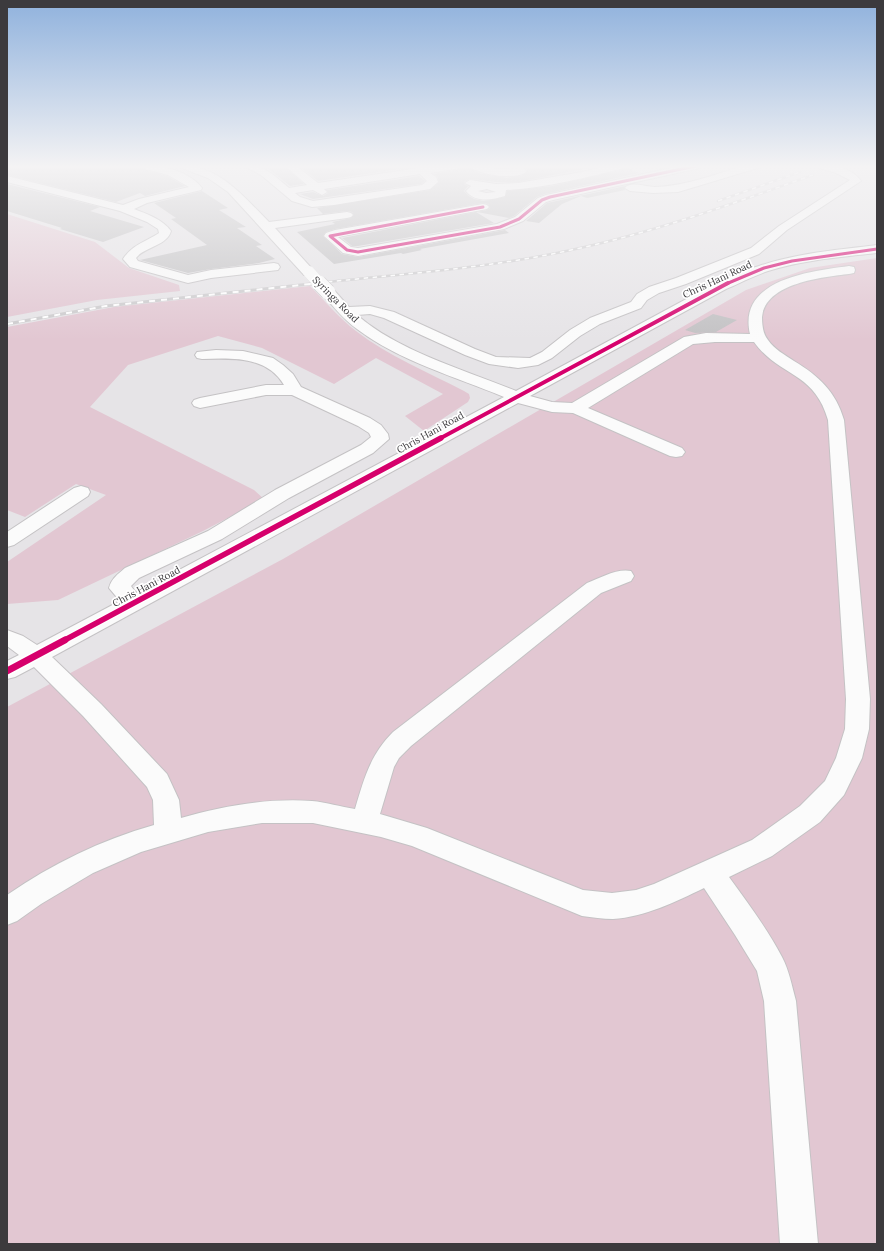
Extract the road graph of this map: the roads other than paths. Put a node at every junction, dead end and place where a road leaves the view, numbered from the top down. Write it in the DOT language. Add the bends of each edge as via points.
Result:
graph roads {
  1 [pos="156,223"];
  2 [pos="264,223"];
  3 [pos="286,223"];
  4 [pos="396,223"];
  5 [pos="450,223"];
  6 [pos="509,223"];
  7 [pos="790,223"];
  8 [pos="267,226"];
  9 [pos="466,234"];
  10 [pos="877,249"];
  11 [pos="274,267"];
  12 [pos="848,270"];
  13 [pos="345,311"];
  14 [pos="759,338"];
  15 [pos="202,355"];
  16 [pos="295,390"];
  17 [pos="516,396"];
  18 [pos="200,403"];
  19 [pos="576,408"];
  20 [pos="676,452"];
  21 [pos="81,492"];
  22 [pos="7,542"];
  23 [pos="624,576"];
  24 [pos="134,603"];
  25 [pos="7,638"];
  26 [pos="36,655"];
  27 [pos="7,670"];
  28 [pos="364,822"];
  29 [pos="168,832"];
  30 [pos="709,872"];
  31 [pos="7,912"];
  32 [pos="799,1244"];
  1 -- 11 [label="street" via="165,231 164,235 132,253 129,259 134,264 188,279"];
  2 -- 8 [label="street, Syringa Road"];
  3 -- 8 [label="street"];
  4 -- 9 [label="street" via="330,236 346,250 354,252"];
  5 -- 9 [label="street"];
  6 -- 9 [label="street"];
  7 -- 13 [label="street" via="756,251 654,290 642,297 636,305 595,321 533,362 494,360 470,352 389,315 370,310"];
  8 -- 13 [label="street, Syringa Road, bridge"];
  10 -- 17 [label="street, Chris Hani Road" via="781,264 744,276 702,296 663,306 654,312 650,323"];
  12 -- 14 [label="street" via="799,279 777,287 757,305 754,316"];
  13 -- 17 [label="street, Syringa Road" via="368,331 395,346"];
  14 -- 19 [label="street" via="689,340"];
  14 -- 30 [label="street" via="772,353 821,389 830,402 836,420 858,699 857,730 849,758 835,788 810,814 762,848"];
  15 -- 16 [label="street" via="239,354 261,359 281,370"];
  16 -- 18 [label="street" via="266,390"];
  16 -- 24 [label="street" via="364,422 375,429 380,439 367,449 282,494 215,536 132,573 123,580 120,588"];
  17 -- 19 [label="street, Syringa Road" via="560,409"];
  17 -- 24 [label="street, Chris Hani Road"];
  19 -- 20 [label="street"];
  21 -- 22 [label="street"];
  23 -- 28 [label="street" via="594,588 402,739 390,751 381,768"];
  24 -- 26 [label="street, Chris Hani Road"];
  25 -- 26 [label="street"];
  26 -- 27 [label="street, Chris Hani Road"];
  26 -- 29 [label="street" via="158,781 166,800"];
  28 -- 29 [label="street" via="313,812 262,812 208,821"];
  28 -- 30 [label="street" via="417,836 582,903 612,906 636,903"];
  29 -- 31 [label="street" via="135,842 83,864 31,894"];
  30 -- 32 [label="street" via="746,925 771,967 780,1001"];
}
